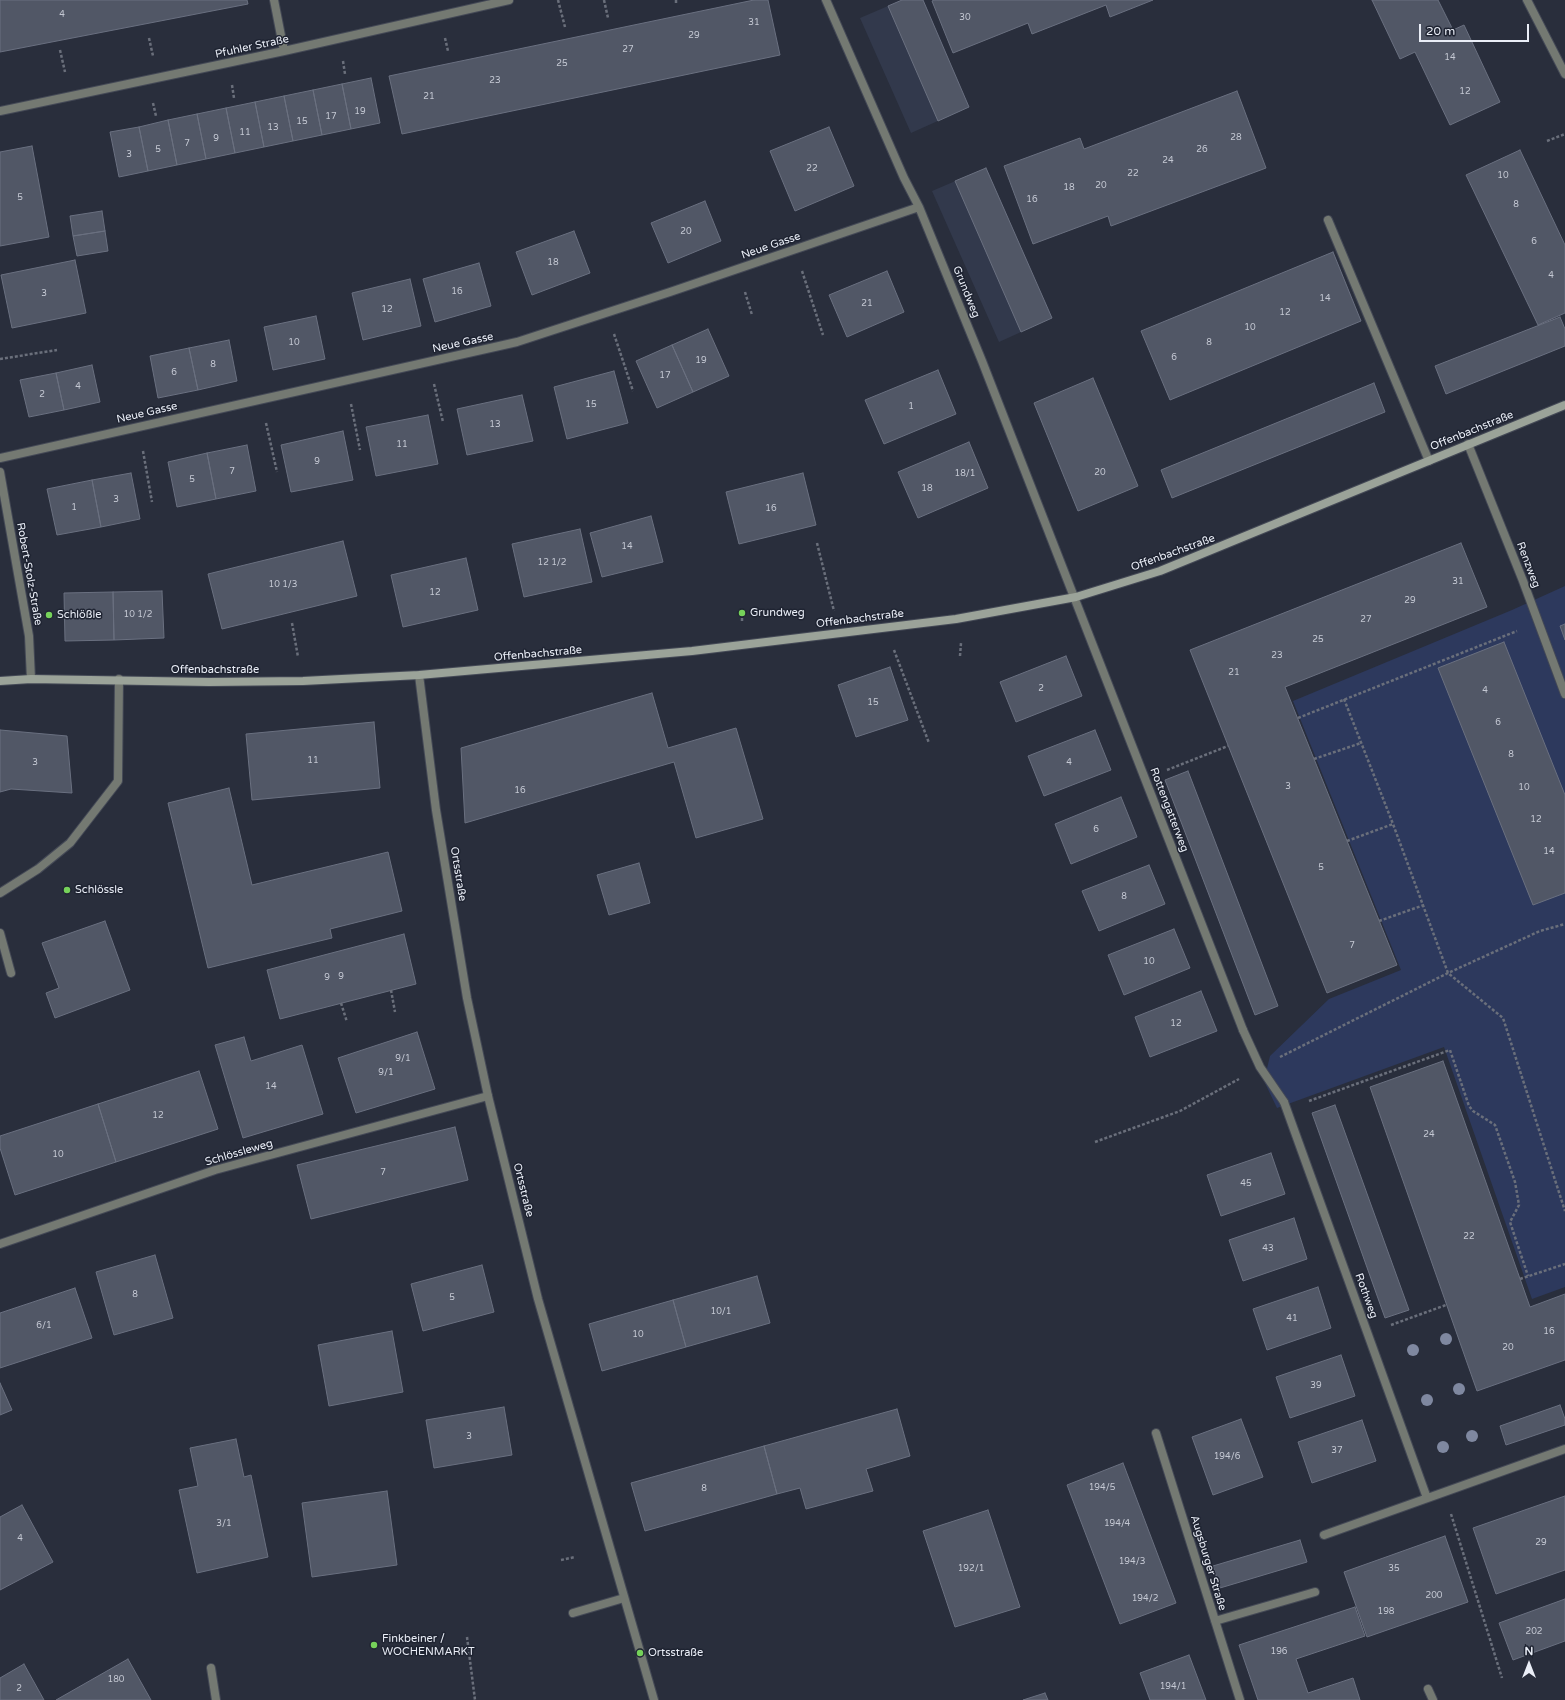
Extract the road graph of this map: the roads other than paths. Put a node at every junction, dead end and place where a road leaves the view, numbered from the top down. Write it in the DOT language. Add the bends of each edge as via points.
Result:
graph roads {
  1 [pos="274,0"];
  2 [pos="509,0"];
  3 [pos="826,0"];
  4 [pos="1527,0"];
  5 [pos="284,51"];
  6 [pos="1565,74"];
  7 [pos="0,111"];
  8 [pos="919,207"];
  9 [pos="1328,220"];
  10 [pos="1565,405"];
  11 [pos="1468,444"];
  12 [pos="0,458"];
  13 [pos="1429,461"];
  14 [pos="0,472"];
  15 [pos="1076,597"];
  16 [pos="419,675"];
  17 [pos="31,679"];
  18 [pos="119,679"];
  19 [pos="0,682"];
  20 [pos="1565,694"];
  21 [pos="0,893"];
  22 [pos="0,933"];
  23 [pos="12,973"];
  24 [pos="1260,1067"];
  25 [pos="488,1096"];
  26 [pos="0,1244"];
  27 [pos="1156,1433"];
  28 [pos="1565,1449"];
  29 [pos="1427,1498"];
  30 [pos="1324,1535"];
  31 [pos="1315,1592"];
  32 [pos="624,1598"];
  33 [pos="573,1613"];
  34 [pos="1215,1621"];
  35 [pos="211,1668"];
  36 [pos="1428,1689"];
  37 [pos="216,1700"];
  38 [pos="654,1700"];
  39 [pos="1240,1700"];
  40 [pos="1433,1700"];
  1 -- 5 [label="street"];
  2 -- 5 [label="street, Pfuhler Straße"];
  3 -- 8 [label="street, Grundweg"];
  4 -- 6 [label="street"];
  5 -- 7 [label="street, Pfuhler Straße"];
  8 -- 12 [label="street, Neue Gasse" via="517,342"];
  8 -- 15 [label="street, Grundweg"];
  9 -- 13 [label="street"];
  10 -- 11 [label="street, Offenbachstraße"];
  11 -- 13 [label="street, Offenbachstraße"];
  11 -- 20 [label="street, Renzweg"];
  13 -- 15 [label="street, Offenbachstraße" via="1160,571"];
  14 -- 17 [label="street, Robert-Stolz-Straße" via="29,636"];
  15 -- 16 [label="street, Offenbachstraße" via="956,619 886,628 692,651"];
  15 -- 24 [label="street, Rottengatterweg" via="1243,1030"];
  16 -- 18 [label="street, Offenbachstraße" via="303,681 209,682"];
  16 -- 25 [label="street, Ortsstraße" via="436,810 467,998"];
  17 -- 18 [label="street, Offenbachstraße"];
  17 -- 19 [label="street, Offenbachstraße"];
  18 -- 21 [label="street" via="118,781 70,842 38,869"];
  22 -- 23 [label="street"];
  24 -- 29 [label="street, Rothweg" via="1285,1106"];
  25 -- 26 [label="street, Schlössleweg" via="215,1170"];
  25 -- 32 [label="street, Ortsstraße" via="538,1299"];
  27 -- 34 [label="street, Augsburger Straße"];
  28 -- 29 [label="street"];
  29 -- 30 [label="street"];
  31 -- 34 [label="street"];
  32 -- 33 [label="street"];
  32 -- 38 [label="street, Ortsstraße"];
  34 -- 39 [label="street, Augsburger Straße"];
  35 -- 37 [label="street"];
  36 -- 40 [label="street"];
}
